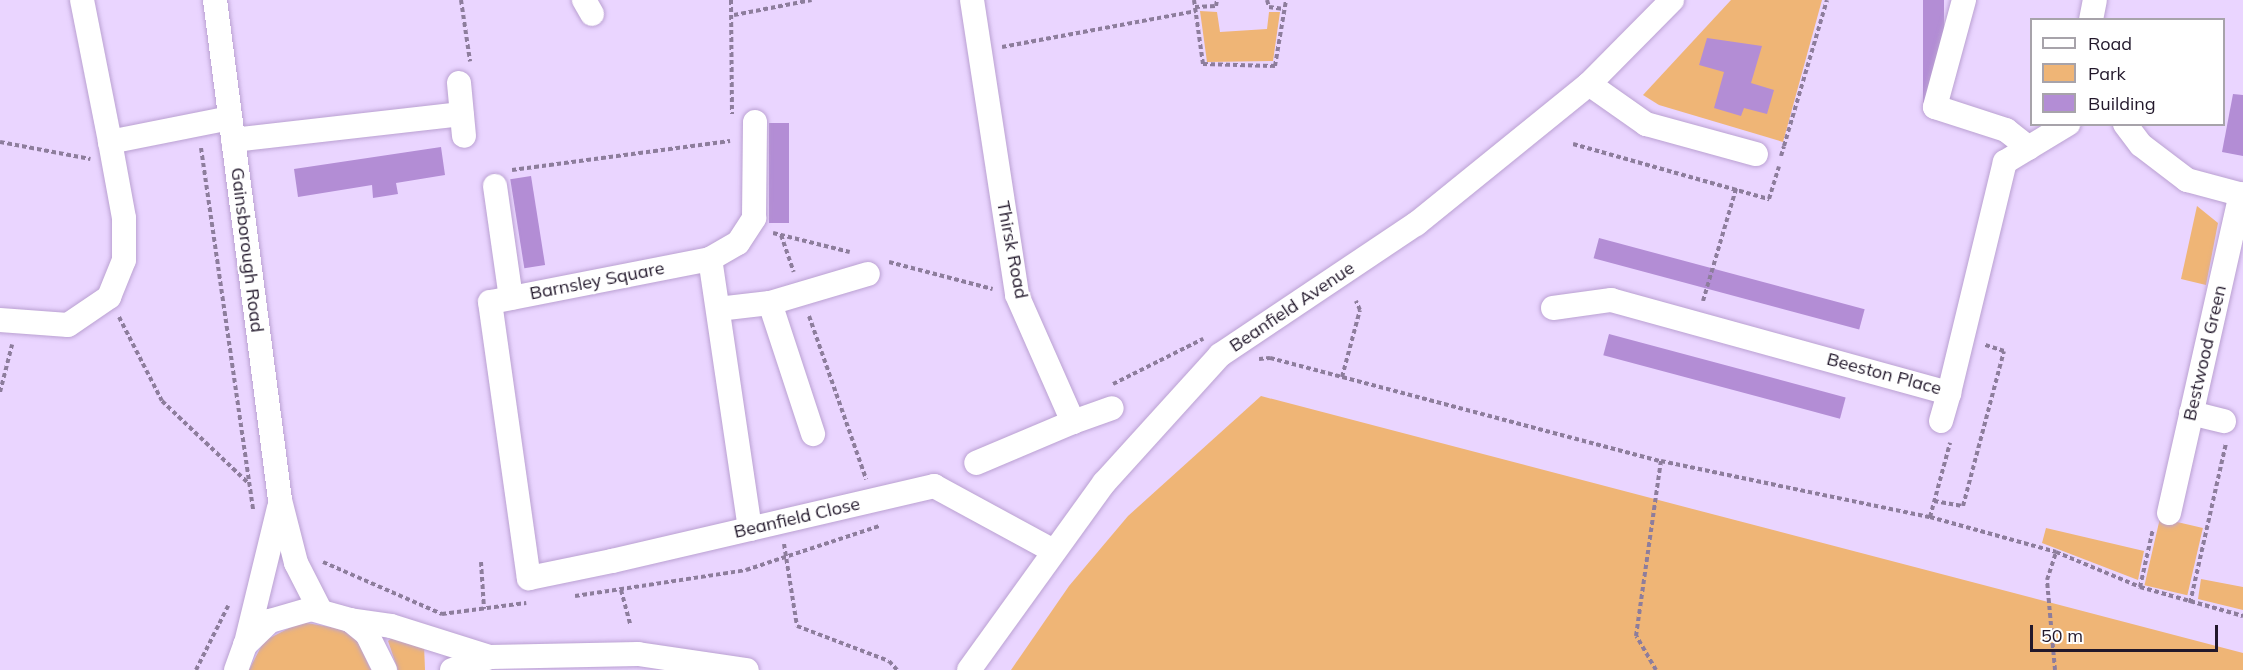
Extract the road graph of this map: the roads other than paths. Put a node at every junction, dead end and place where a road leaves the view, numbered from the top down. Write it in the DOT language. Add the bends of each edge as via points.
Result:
graph roads {
  1 [pos="82,0"];
  2 [pos="215,0"];
  3 [pos="972,0"];
  4 [pos="1672,0"];
  5 [pos="1964,0"];
  6 [pos="2095,0"];
  7 [pos="2091,18"];
  8 [pos="459,82"];
  9 [pos="1589,84"];
  10 [pos="755,122"];
  11 [pos="2065,126"];
  12 [pos="2127,126"];
  13 [pos="232,129"];
  14 [pos="2029,148"];
  15 [pos="110,150"];
  16 [pos="1756,154"];
  17 [pos="496,179"];
  18 [pos="2242,194"];
  19 [pos="710,259"];
  20 [pos="868,274"];
  21 [pos="511,298"];
  22 [pos="770,303"];
  23 [pos="1553,308"];
  24 [pos="718,309"];
  25 [pos="9,322"];
  26 [pos="1949,393"];
  27 [pos="1112,408"];
  28 [pos="2191,413"];
  29 [pos="1941,421"];
  30 [pos="1073,422"];
  31 [pos="2226,428"];
  32 [pos="813,434"];
  33 [pos="976,463"];
  34 [pos="280,500"];
  35 [pos="2169,513"];
  36 [pos="750,529"];
  37 [pos="1052,550"];
  38 [pos="529,578"];
  39 [pos="320,610"];
  40 [pos="350,620"];
  41 [pos="490,657"];
  42 [pos="237,662"];
  43 [pos="385,670"];
  44 [pos="452,670"];
  45 [pos="747,670"];
  46 [pos="969,670"];
  1 -- 15 [label="street"];
  2 -- 13 [label="street, Gainsborough Road"];
  3 -- 30 [label="street, Thirsk Road" via="1017,295"];
  4 -- 9 [label="street, Beanfield Avenue"];
  5 -- 14 [label="street" via="1935,107 2006,130"];
  6 -- 7 [label="street"];
  8 -- 13 [label="street" via="463,125"];
  9 -- 16 [label="street" via="1646,124"];
  9 -- 37 [label="street, Beanfield Avenue" via="1416,224 1216,360 1157,418"];
  10 -- 19 [label="street, Barnsley Square" via="754,218 738,243"];
  11 -- 14 [label="street, Beeston Place"];
  12 -- 18 [label="street" via="2141,145 2187,180"];
  13 -- 15 [label="street"];
  13 -- 34 [label="street, Gainsborough Road"];
  14 -- 26 [label="street, Beeston Place" via="2006,162"];
  15 -- 25 [label="street" via="124,218 124,260 109,297 68,325"];
  17 -- 21 [label="street"];
  18 -- 28 [label="street, Bestwood Green"];
  19 -- 21 [label="street, Barnsley Square"];
  19 -- 24 [label="street"];
  20 -- 22 [label="street"];
  21 -- 38 [label="street, Barnsley Square" via="490,302"];
  22 -- 24 [label="street"];
  22 -- 32 [label="street"];
  23 -- 26 [label="street, Beeston Place" via="1611,300"];
  24 -- 36 [label="street"];
  26 -- 29 [label="street"];
  27 -- 30 [label="street"];
  28 -- 31 [label="street"];
  28 -- 35 [label="street, Bestwood Green"];
  30 -- 33 [label="street"];
  34 -- 39 [label="street, Gainsborough Road" via="296,563"];
  34 -- 42 [label="street, Gainsborough Road"];
  36 -- 37 [label="street, Beanfield Close" via="934,486"];
  36 -- 38 [label="street, Beanfield Close"];
  37 -- 46 [label="street, Beanfield Avenue"];
  39 -- 40 [label="street"];
  39 -- 42 [label="street" via="290,612 270,621"];
  40 -- 41 [label="street" via="391,626"];
  40 -- 43 [label="street" via="367,634"];
  41 -- 44 [label="street"];
  41 -- 45 [label="street" via="638,654"];
}
